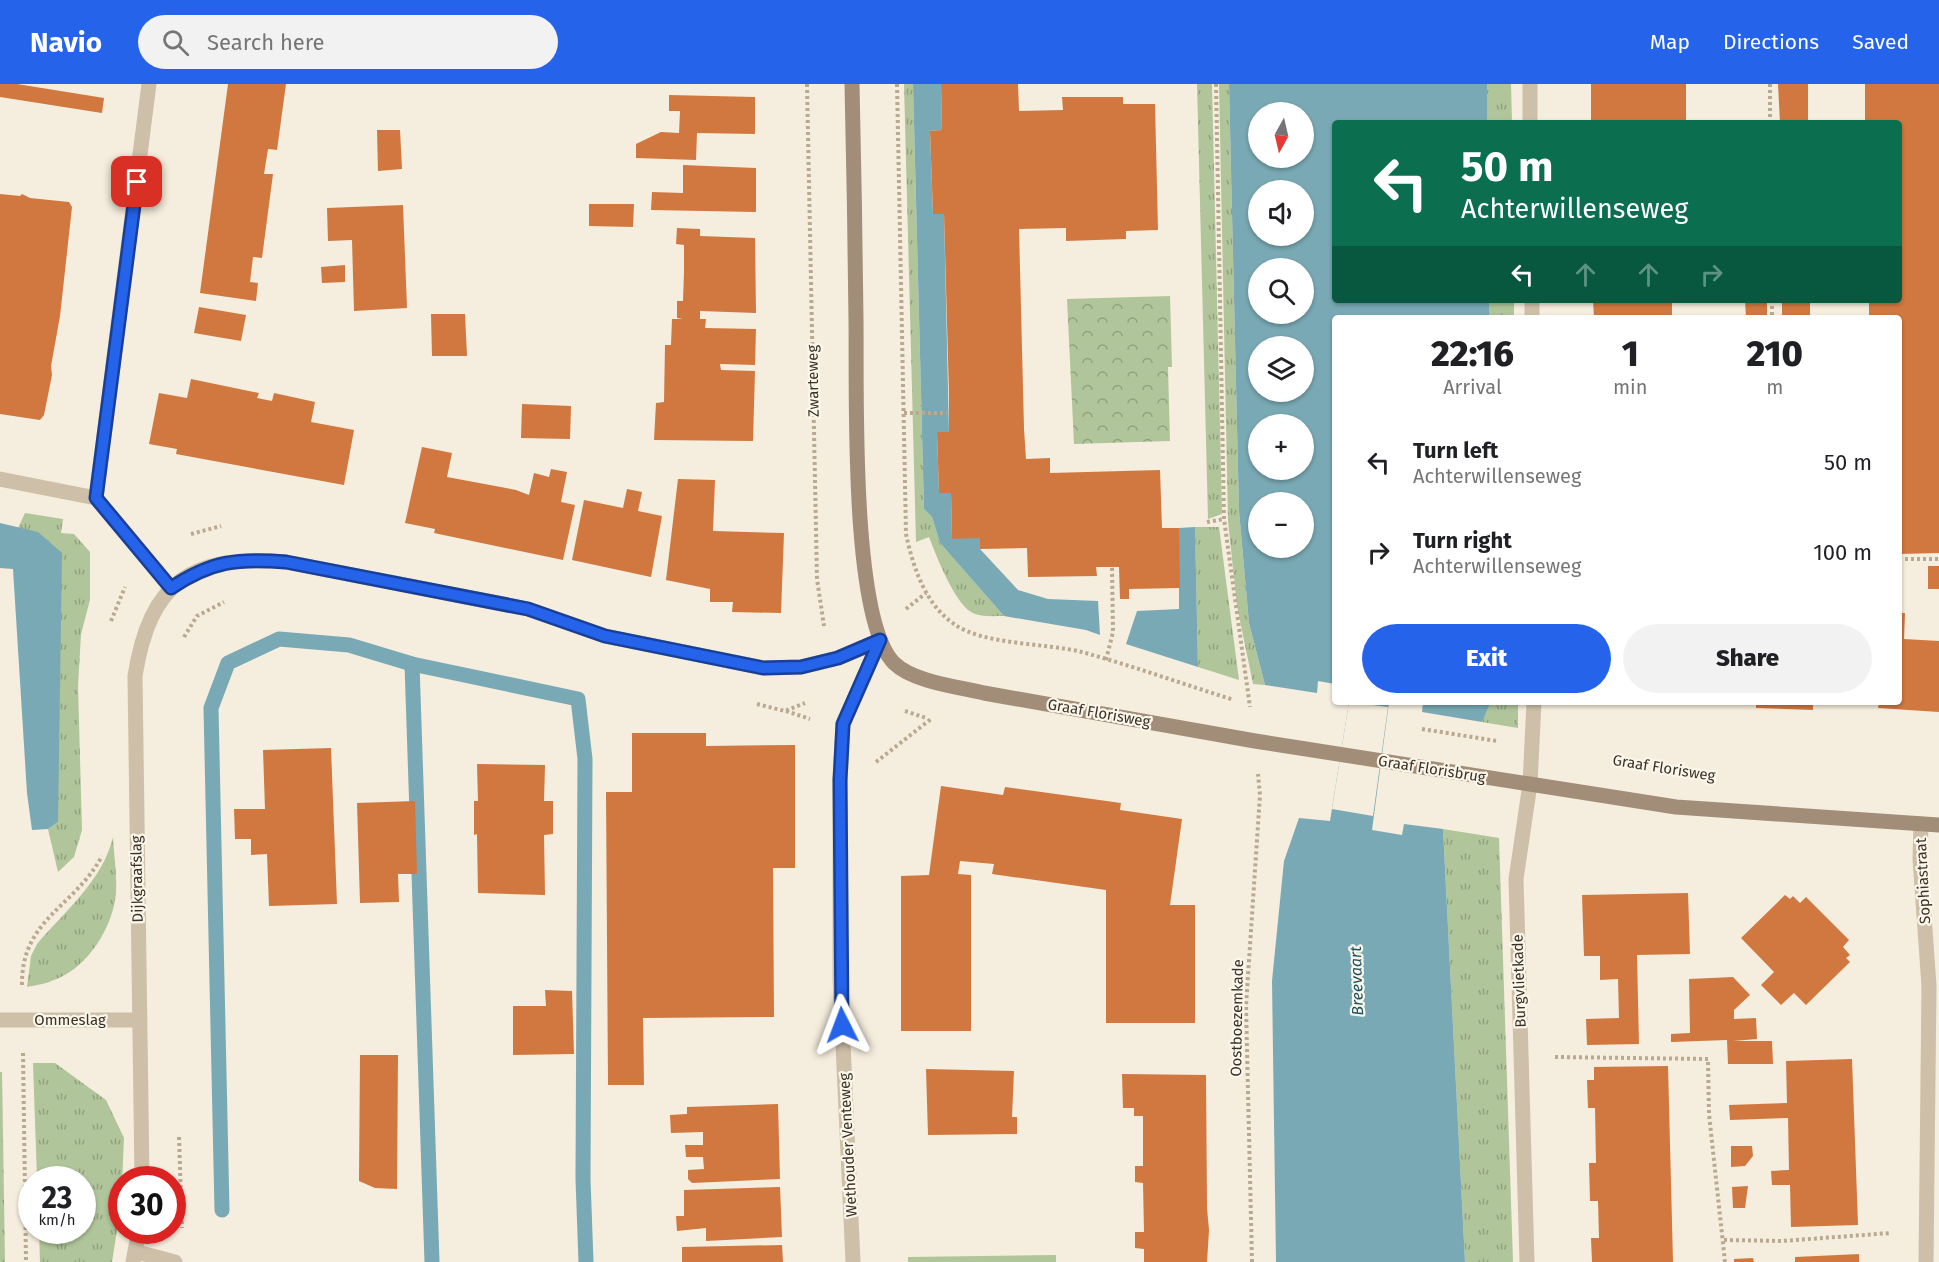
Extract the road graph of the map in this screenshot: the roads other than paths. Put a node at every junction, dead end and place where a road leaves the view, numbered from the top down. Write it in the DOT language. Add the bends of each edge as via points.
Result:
graph roads {
  1 [pos="149,84"];
  2 [pos="852,84"];
  3 [pos="1530,84"];
  4 [pos="1530,120"];
  5 [pos="0,478"];
  6 [pos="96,498"];
  7 [pos="171,588"];
  8 [pos="880,640"];
  9 [pos="1534,705"];
  10 [pos="1334,754"];
  11 [pos="1530,784"];
  12 [pos="1921,824"];
  13 [pos="1939,825"];
  14 [pos="0,1020"];
  15 [pos="139,1020"];
  16 [pos="142,1166"];
  17 [pos="135,1257"];
  18 [pos="175,1262"];
  19 [pos="853,1262"];
  20 [pos="1527,1262"];
  21 [pos="1926,1262"];
  1 -- 6 [label="street"];
  2 -- 8 [label="main road" via="859,490 865,569"];
  3 -- 4 [label="street"];
  5 -- 6 [label="street"];
  6 -- 7 [label="street"];
  7 -- 8 [label="street" via="194,572 224,562 286,562 528,609 605,636 763,668 801,667 838,658"];
  7 -- 15 [label="street, Dijkgraafslag" via="148,621 135,676"];
  8 -- 10 [label="main road, Graaf Florisweg" via="895,663 926,680"];
  8 -- 19 [label="street, Wethouder Venteweg" via="843,724 840,789 840,979"];
  9 -- 11 [label="street, Burgvlietkade"];
  10 -- 11 [label="main road, Graaf Florisbrug"];
  11 -- 12 [label="main road" via="1676,807"];
  11 -- 20 [label="street, Burgvlietkade" via="1516,879"];
  12 -- 13 [label="main road"];
  12 -- 21 [label="street, Sophiastraat" via="1929,986"];
  14 -- 15 [label="street, Ommeslag"];
  15 -- 16 [label="street, Dijkgraafslag"];
  17 -- 18 [label="street"];
}
